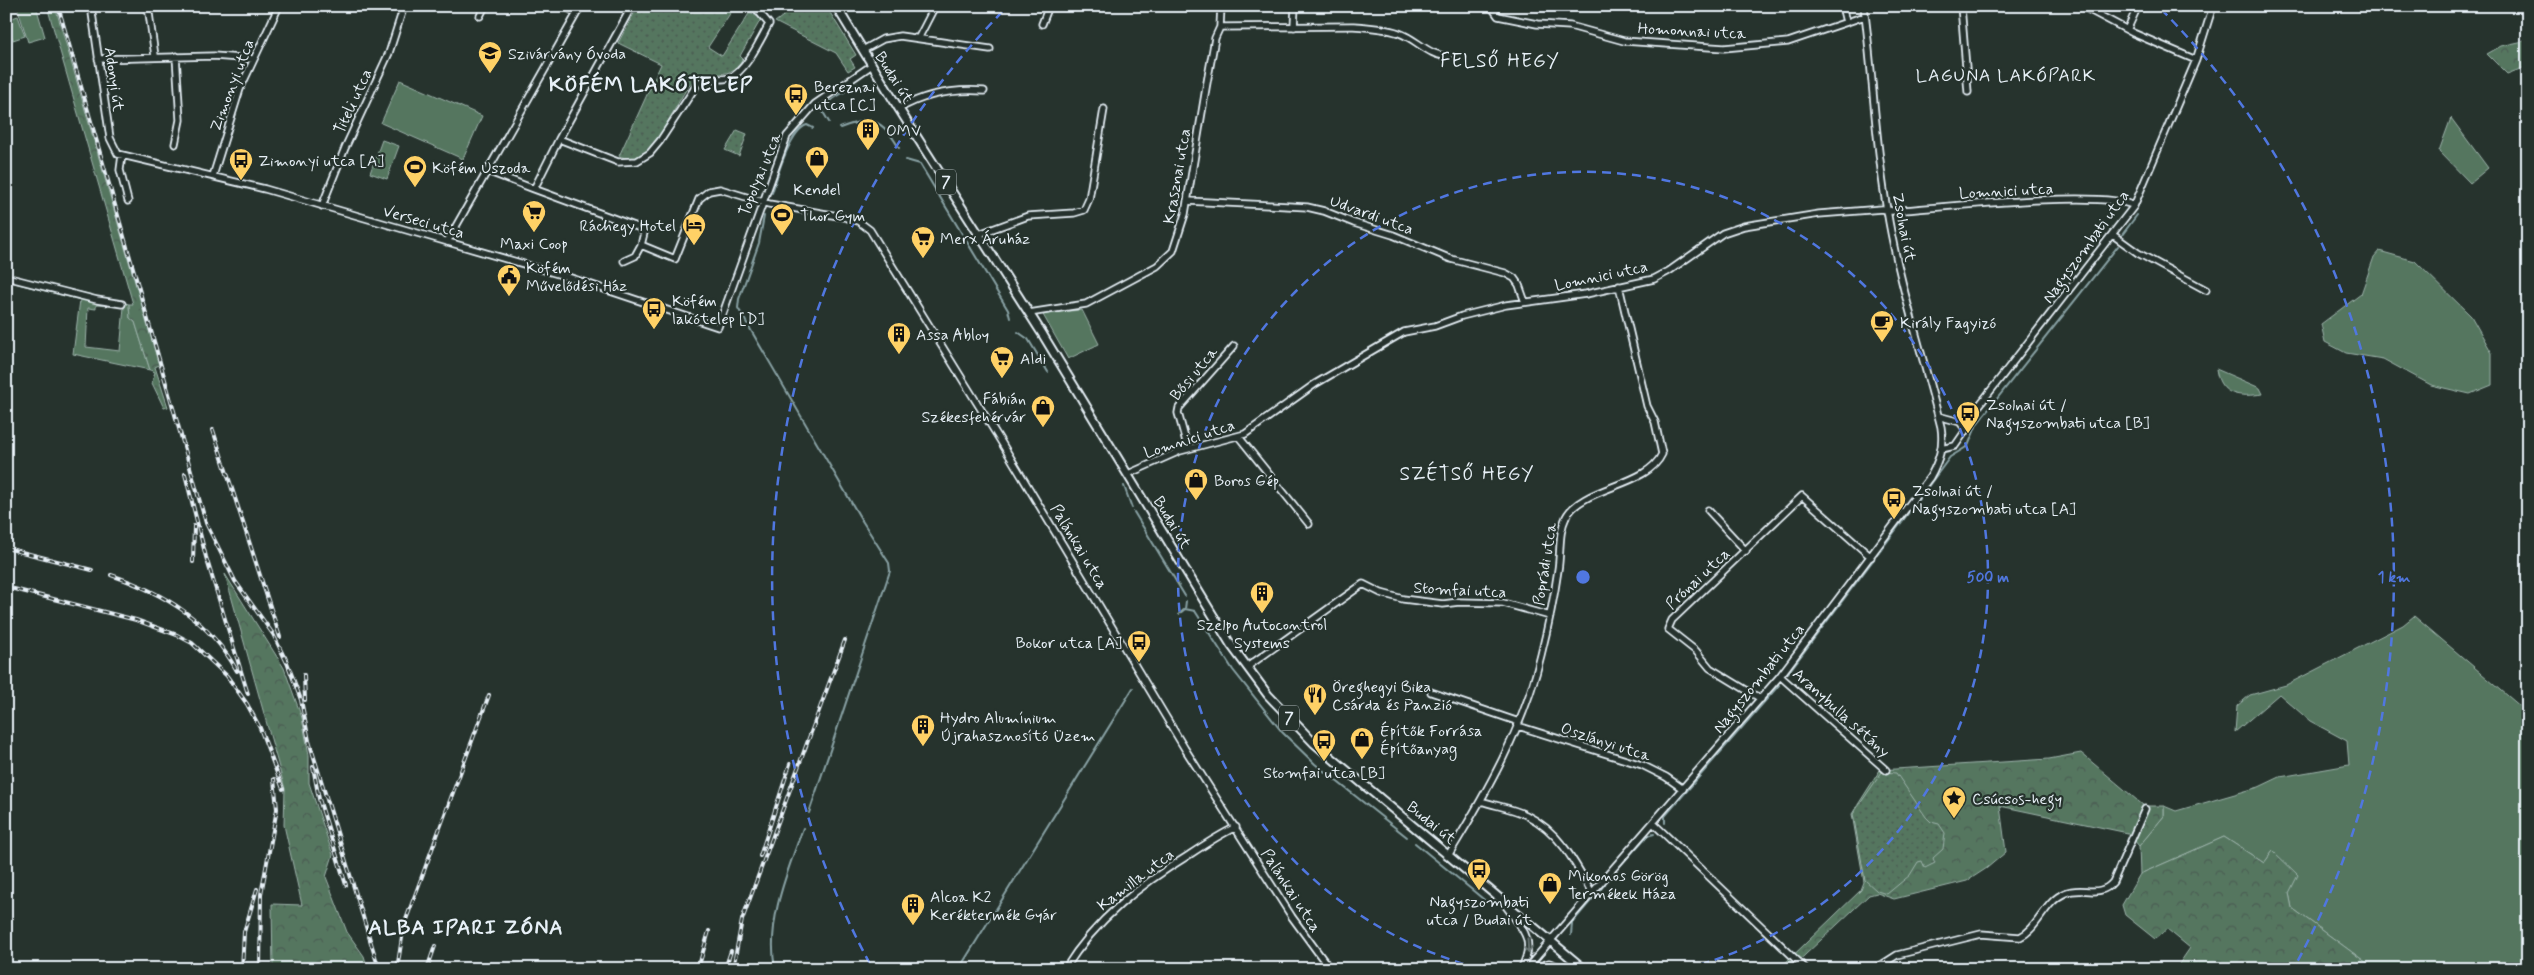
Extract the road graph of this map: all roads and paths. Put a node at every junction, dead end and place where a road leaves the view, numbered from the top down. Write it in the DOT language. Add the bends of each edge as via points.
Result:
graph roads {
  1 [pos="91,6"];
  2 [pos="148,6"];
  3 [pos="279,6"];
  4 [pos="404,6"];
  5 [pos="485,6"];
  6 [pos="564,6"];
  7 [pos="581,6"];
  8 [pos="632,6"];
  9 [pos="754,6"];
  10 [pos="836,6"];
  11 [pos="935,6"];
  12 [pos="1049,6"];
  13 [pos="1221,6"];
  14 [pos="1295,6"];
  15 [pos="1491,6"];
  16 [pos="1842,6"];
  17 [pos="1864,6"];
  18 [pos="1961,6"];
  19 [pos="2082,6"];
  20 [pos="2138,6"];
  21 [pos="2212,6"];
  22 [pos="577,12"];
  23 [pos="480,16"];
  24 [pos="1865,16"];
  25 [pos="1846,22"];
  26 [pos="1042,24"];
  27 [pos="1220,27"];
  28 [pos="1294,27"];
  29 [pos="2127,30"];
  30 [pos="919,37"];
  31 [pos="990,49"];
  32 [pos="862,50"];
  33 [pos="155,56"];
  34 [pos="176,56"];
  35 [pos="1449,56"];
  36 [pos="98,59"];
  37 [pos="253,59"];
  38 [pos="2196,60"];
  39 [pos="872,65"];
  40 [pos="984,91"];
  41 [pos="1968,92"];
  42 [pos="899,109"];
  43 [pos="1104,109"];
  44 [pos="559,140"];
  45 [pos="175,144"];
  46 [pos="120,154"];
  47 [pos="487,171"];
  48 [pos="212,176"];
  49 [pos="534,189"];
  50 [pos="1188,200"];
  51 [pos="128,201"];
  52 [pos="762,202"];
  53 [pos="322,206"];
  54 [pos="2134,206"];
  55 [pos="1887,210"];
  56 [pos="979,234"];
  57 [pos="2113,236"];
  58 [pos="447,242"];
  59 [pos="641,245"];
  60 [pos="624,262"];
  61 [pos="6,277"];
  62 [pos="1619,286"];
  63 [pos="2206,290"];
  64 [pos="1525,302"];
  65 [pos="122,304"];
  66 [pos="1029,313"];
  67 [pos="718,327"];
  68 [pos="1234,346"];
  69 [pos="1938,416"];
  70 [pos="1964,425"];
  71 [pos="1239,437"];
  72 [pos="1188,449"];
  73 [pos="1941,449"];
  74 [pos="1128,474"];
  75 [pos="1708,510"];
  76 [pos="1309,524"];
  77 [pos="1746,551"];
  78 [pos="1871,557"];
  79 [pos="1550,616"];
  80 [pos="1247,667"];
  81 [pos="1780,676"];
  82 [pos="1431,692"];
  83 [pos="1761,699"];
  84 [pos="1519,724"];
  85 [pos="1886,770"];
  86 [pos="1682,789"];
  87 [pos="1481,802"];
  88 [pos="2146,809"];
  89 [pos="1653,823"];
  90 [pos="1236,827"];
  91 [pos="1449,854"];
  92 [pos="1592,893"];
  93 [pos="1498,895"];
  94 [pos="1550,941"];
  95 [pos="1065,969"];
  96 [pos="1330,969"];
  97 [pos="1521,969"];
  98 [pos="1526,969"];
  99 [pos="1533,969"];
  100 [pos="1566,969"];
  101 [pos="1584,969"];
  102 [pos="1806,969"];
  103 [pos="1875,969"];
  1 -- 36 [label="street, Adonyi út"];
  2 -- 33 [label="street"];
  3 -- 37 [label="street, Zimonyi utca"];
  4 -- 53 [label="street, Titeli utca" via="385,62"];
  5 -- 23 [label="street"];
  6 -- 22 [label="street"];
  7 -- 22 [label="street"];
  8 -- 44 [label="street"];
  9 -- 44 [label="street" via="769,24 740,71 730,77 708,78 698,83 660,141 644,158 629,163 618,162"];
  10 -- 32 [label="main road, Budai út / 7"];
  11 -- 30 [label="street"];
  12 -- 26 [label="street"];
  13 -- 27 [label="street, Krasznai utca"];
  14 -- 28 [label="street"];
  15 -- 25 [label="street, Homonnai utca" via="1498,16 1518,21 1570,26 1619,40 1694,47 1774,45"];
  16 -- 25 [label="street"];
  17 -- 24 [label="street, Zsolnai út"];
  18 -- 41 [label="street"];
  19 -- 29 [label="street"];
  20 -- 29 [label="street"];
  21 -- 38 [label="street, Nagyszombati utca"];
  22 -- 47 [label="street"];
  24 -- 25 [label="street, Homonnai utca"];
  24 -- 55 [label="street, Zsolnai út"];
  27 -- 28 [label="street"];
  27 -- 50 [label="street, Krasznai utca" via="1207,80"];
  28 -- 35 [label="street" via="1352,26 1398,33 1433,53"];
  29 -- 38 [label="street"];
  30 -- 31 [label="street"];
  30 -- 32 [label="street" via="891,37"];
  32 -- 39 [label="main road, Budai út / 7"];
  33 -- 34 [label="street"];
  33 -- 36 [label="street"];
  34 -- 37 [label="street"];
  34 -- 45 [label="street" via="180,120"];
  36 -- 46 [label="street, Adonyi út" via="110,138"];
  37 -- 48 [label="street, Zimonyi utca"];
  38 -- 54 [label="street, Nagyszombati utca"];
  39 -- 42 [label="main road, Budai út / 7"];
  39 -- 52 [label="street, Topolyai utca" via="815,104 799,120 783,144"];
  40 -- 42 [label="street" via="953,91 914,101"];
  42 -- 56 [label="main road, Budai út / 7"];
  43 -- 56 [label="street" via="1089,199 1084,210 1028,216"];
  44 -- 49 [label="street"];
  46 -- 48 [label="street, Verseci utca"];
  46 -- 51 [label="street" via="120,170"];
  47 -- 49 [label="street"];
  47 -- 58 [label="street"];
  48 -- 53 [label="street, Verseci utca"];
  49 -- 59 [label="street" via="640,228 644,233"];
  50 -- 64 [label="street, Udvardi utca" via="1324,210 1451,259 1504,273 1520,285"];
  50 -- 66 [label="street, Krasznai utca" via="1173,251 1163,262 1083,305"];
  52 -- 59 [label="street" via="725,190 709,191 696,204 675,259"];
  52 -- 67 [label="street, Topolyai utca"];
  52 -- 90 [label="street, Palánkai utca" via="844,216 870,230 1185,749"];
  53 -- 58 [label="street, Verseci utca"];
  54 -- 55 [label="street, Lomnici utca" via="2120,200 2086,200"];
  54 -- 57 [label="street, Nagyszombati utca"];
  55 -- 62 [label="street, Lomnici utca" via="1819,214 1737,228 1723,233 1661,276"];
  55 -- 69 [label="street, Zsolnai út" via="1905,294"];
  56 -- 66 [label="main road, Budai út / 7"];
  57 -- 63 [label="street"];
  57 -- 70 [label="street, Nagyszombati utca"];
  58 -- 67 [label="street, Verseci utca" via="565,276"];
  59 -- 60 [label="street" via="636,256"];
  61 -- 65 [label="street"];
  62 -- 64 [label="street, Lomnici utca"];
  62 -- 79 [label="street, Poprádi utca" via="1647,406 1655,422 1662,454 1648,468 1578,504 1568,514 1561,530 1559,568"];
  64 -- 71 [label="street, Lomnici utca" via="1474,312 1435,326 1397,334 1315,384"];
  66 -- 74 [label="main road, Budai út / 7"];
  68 -- 72 [label="street, Bősi utca" via="1179,408"];
  69 -- 70 [label="street" via="1952,418"];
  69 -- 73 [label="street, Zsolnai út"];
  70 -- 73 [label="street, Nagyszombati utca" via="1965,434 1958,444"];
  71 -- 72 [label="street, Lomnici utca"];
  71 -- 76 [label="street"];
  72 -- 74 [label="street, Lomnici utca"];
  73 -- 78 [label="street, Nagyszombati utca" via="1930,477"];
  74 -- 80 [label="main road, Budai út / 7"];
  75 -- 77 [label="street, Prónai utca"];
  77 -- 78 [label="street, Prónai utca" via="1802,496"];
  77 -- 83 [label="street, Prónai utca" via="1678,614 1668,629 1696,651 1706,665"];
  78 -- 81 [label="street, Nagyszombati utca"];
  79 -- 80 [label="street, Stomfai utca" via="1503,603 1442,604 1403,599 1381,594 1363,584"];
  79 -- 84 [label="street, Poprádi utca" via="1541,657"];
  80 -- 91 [label="main road, Budai út / 7" via="1268,695 1314,743"];
  81 -- 83 [label="street, Nagyszombati utca"];
  81 -- 85 [label="street, Aranybulla sétány"];
  82 -- 84 [label="street, Oszlányi utca"];
  83 -- 86 [label="street, Nagyszombati utca"];
  84 -- 86 [label="street, Oszlányi utca" via="1585,749 1642,765"];
  84 -- 87 [label="street, Poprádi utca"];
  86 -- 89 [label="street, Nagyszombati utca"];
  87 -- 91 [label="street, Poprádi utca"];
  87 -- 92 [label="street" via="1526,815 1552,833 1572,856"];
  88 -- 103 [label="street" via="2112,882 2105,889 2073,891 2058,896 2020,937 1981,934 1896,956"];
  89 -- 92 [label="street, Nagyszombati utca"];
  89 -- 102 [label="street"];
  90 -- 95 [label="street, Kamilla utca" via="1160,873 1120,903 1092,931"];
  90 -- 96 [label="street, Palánkai utca" via="1304,936"];
  91 -- 93 [label="main road, Budai út / 7"];
  92 -- 94 [label="street, Nagyszombati utca"];
  93 -- 94 [label="main road, Budai út / 7"];
  93 -- 97 [label="street, one-way" via="1528,940 1528,957"];
  94 -- 98 [label="street, Nagyszombati utca"];
  94 -- 101 [label="main road, Budai út / 7"];
  99 -- 100 [label="street" via="1549,962"];
}
